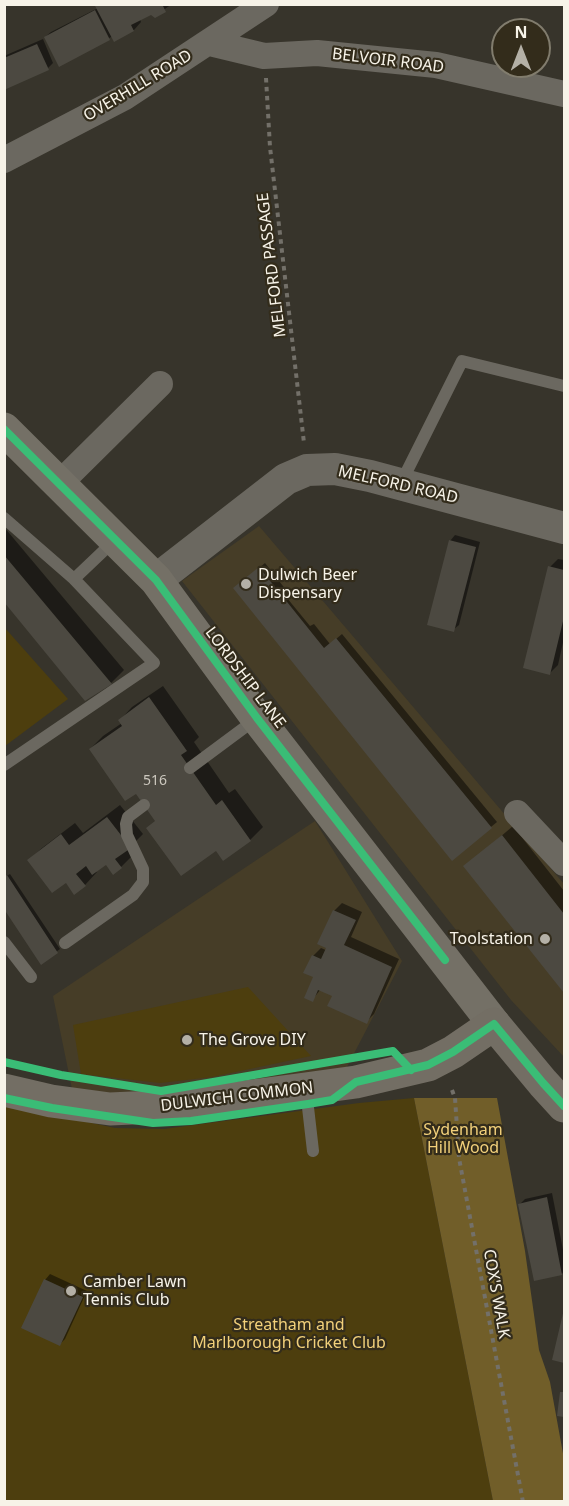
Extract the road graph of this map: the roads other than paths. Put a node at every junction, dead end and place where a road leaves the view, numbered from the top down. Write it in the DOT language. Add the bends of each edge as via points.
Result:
graph roads {
  1 [pos="266,4"];
  2 [pos="210,43"];
  3 [pos="564,94"];
  4 [pos="4,160"];
  5 [pos="160,384"];
  6 [pos="564,386"];
  7 [pos="4,429"];
  8 [pos="60,483"];
  9 [pos="400,484"];
  10 [pos="4,518"];
  11 [pos="564,528"];
  12 [pos="116,540"];
  13 [pos="74,579"];
  14 [pos="156,580"];
  15 [pos="257,718"];
  16 [pos="4,765"];
  17 [pos="190,768"];
  18 [pos="144,805"];
  19 [pos="517,813"];
  20 [pos="563,860"];
  21 [pos="4,942"];
  22 [pos="65,944"];
  23 [pos="31,977"];
  24 [pos="494,1023"];
  25 [pos="306,1089"];
  26 [pos="4,1090"];
  27 [pos="564,1106"];
  28 [pos="313,1151"];
  1 -- 2 [label="street, OVERHILL ROAD"];
  2 -- 3 [label="street, BELVOIR ROAD" via="264,56 317,53 436,65"];
  2 -- 4 [label="street, OVERHILL ROAD" via="125,98"];
  5 -- 8 [label="street"];
  6 -- 9 [label="lane" via="462,361"];
  7 -- 8 [label="main road, LORDSHIP LANE"];
  8 -- 12 [label="main road, LORDSHIP LANE"];
  9 -- 11 [label="street, MELFORD ROAD"];
  9 -- 14 [label="street, MELFORD ROAD" via="334,469 308,470 286,479"];
  10 -- 13 [label="lane"];
  12 -- 13 [label="lane"];
  12 -- 14 [label="main road, LORDSHIP LANE"];
  13 -- 16 [label="lane" via="154,663"];
  14 -- 15 [label="main road, LORDSHIP LANE"];
  15 -- 17 [label="lane"];
  15 -- 24 [label="main road, LORDSHIP LANE"];
  18 -- 22 [label="lane" via="128,817 126,824 143,869 143,882 133,895"];
  19 -- 20 [label="street"];
  21 -- 23 [label="lane"];
  24 -- 25 [label="highway, DULWICH COMMON" via="428,1065"];
  24 -- 27 [label="highway, LORDSHIP LANE"];
  25 -- 26 [label="highway, DULWICH COMMON" via="176,1106 111,1109"];
  25 -- 28 [label="lane"];
}
